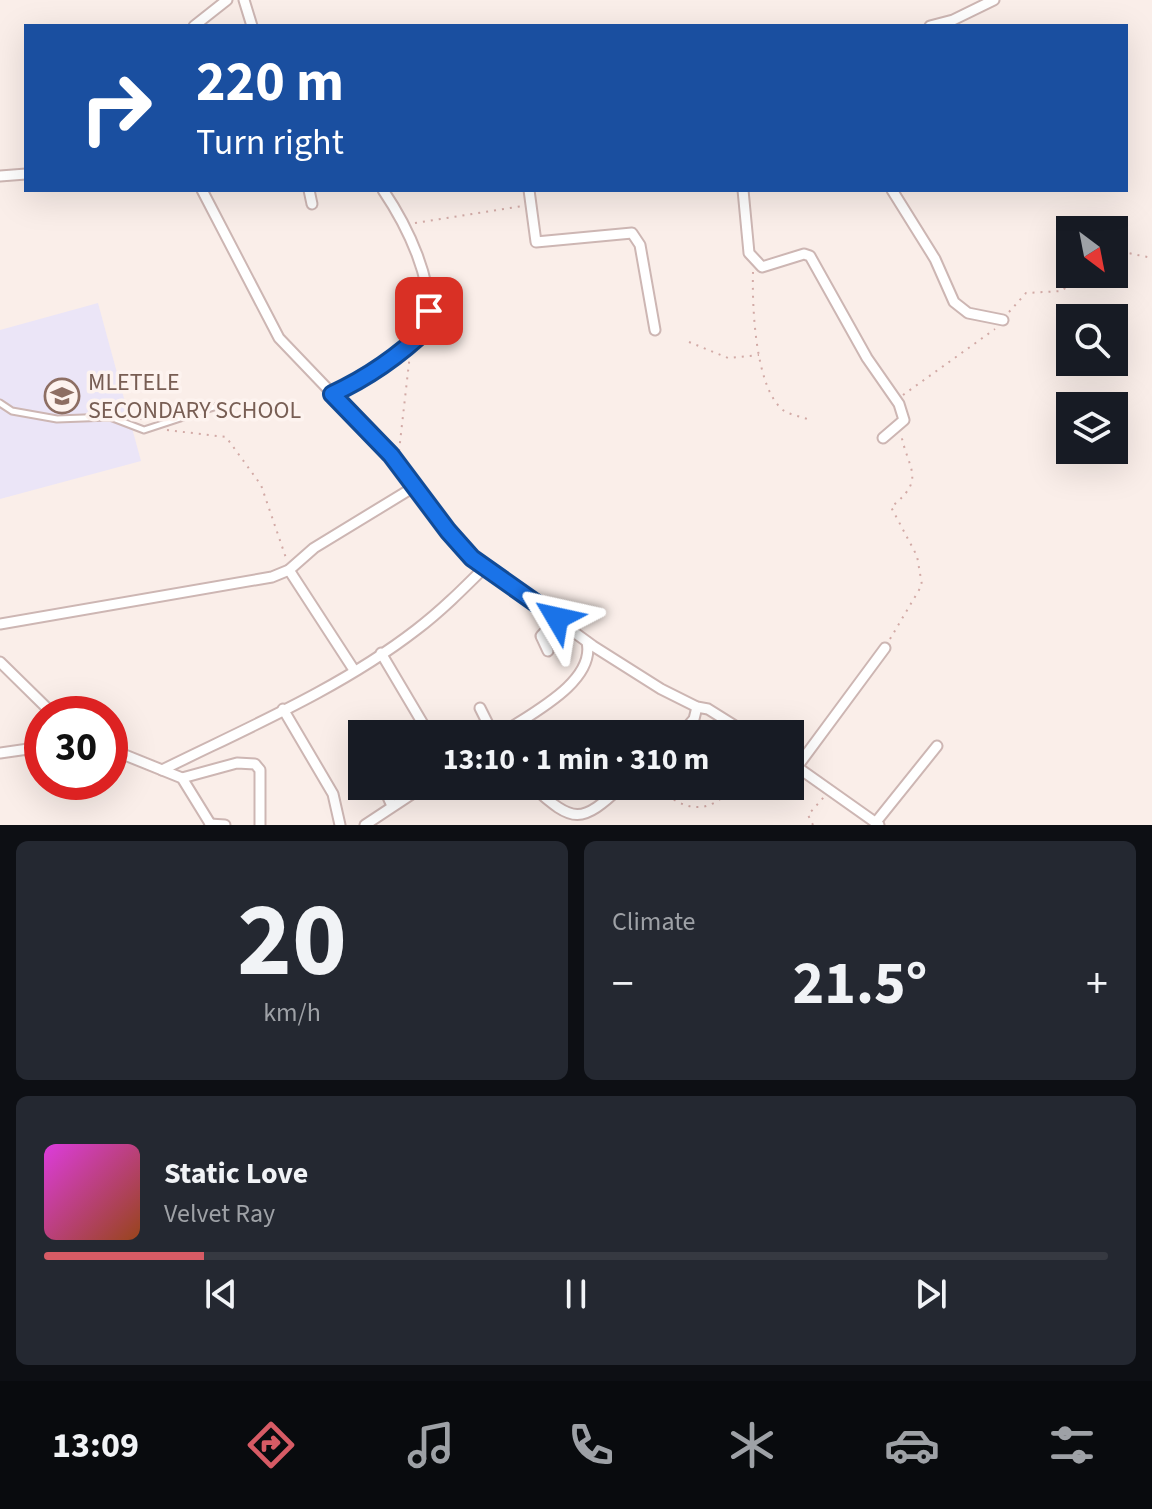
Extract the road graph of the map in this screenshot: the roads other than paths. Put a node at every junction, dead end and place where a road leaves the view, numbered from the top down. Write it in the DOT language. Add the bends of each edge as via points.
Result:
graph roads {
  1 [pos="227,0"];
  2 [pos="244,0"];
  3 [pos="994,0"];
  4 [pos="197,24"];
  5 [pos="251,24"];
  6 [pos="938,24"];
  7 [pos="24,174"];
  8 [pos="0,176"];
  9 [pos="203,192"];
  10 [pos="309,192"];
  11 [pos="384,192"];
  12 [pos="529,192"];
  13 [pos="743,192"];
  14 [pos="893,192"];
  15 [pos="312,204"];
  16 [pos="1003,320"];
  17 [pos="655,330"];
  18 [pos="332,394"];
  19 [pos="0,403"];
  20 [pos="220,405"];
  21 [pos="883,438"];
  22 [pos="414,487"];
  23 [pos="485,567"];
  24 [pos="290,569"];
  25 [pos="557,618"];
  26 [pos="0,624"];
  27 [pos="587,642"];
  28 [pos="885,648"];
  29 [pos="548,651"];
  30 [pos="381,653"];
  31 [pos="0,662"];
  32 [pos="354,670"];
  33 [pos="35,696"];
  34 [pos="697,707"];
  35 [pos="480,708"];
  36 [pos="283,709"];
  37 [pos="420,720"];
  38 [pos="486,720"];
  39 [pos="520,720"];
  40 [pos="693,720"];
  41 [pos="726,720"];
  42 [pos="937,746"];
  43 [pos="24,750"];
  44 [pos="804,751"];
  45 [pos="0,753"];
  46 [pos="128,756"];
  47 [pos="162,770"];
  48 [pos="804,772"];
  49 [pos="182,778"];
  50 [pos="389,800"];
  51 [pos="402,800"];
  52 [pos="548,800"];
  53 [pos="607,800"];
  54 [pos="392,806"];
  55 [pos="207,823"];
  56 [pos="878,824"];
  57 [pos="225,825"];
  58 [pos="260,825"];
  59 [pos="340,825"];
  60 [pos="365,825"];
  1 -- 4 [label="street"];
  2 -- 5 [label="street"];
  3 -- 6 [label="street"];
  7 -- 8 [label="street"];
  9 -- 18 [label="street" via="279,338"];
  10 -- 15 [label="street"];
  11 -- 18 [label="street" via="418,260 429,327 366,378"];
  12 -- 17 [label="street" via="533,239 542,244 632,233 640,245"];
  13 -- 21 [label="street" via="754,262 762,267 810,256 867,358 897,399 905,416"];
  14 -- 16 [label="street" via="935,259 954,302 968,313"];
  18 -- 22 [label="street"];
  19 -- 20 [label="lane" via="12,411 57,419 110,417 140,429 158,428"];
  22 -- 23 [label="street"];
  22 -- 24 [label="street" via="314,548"];
  23 -- 25 [label="street"];
  23 -- 30 [label="street" via="415,631"];
  24 -- 26 [label="street" via="272,577"];
  24 -- 32 [label="street"];
  25 -- 27 [label="street"];
  25 -- 29 [label="street" via="541,636"];
  27 -- 34 [label="street"];
  27 -- 39 [label="street" via="588,663 577,679"];
  28 -- 44 [label="street"];
  30 -- 32 [label="street"];
  30 -- 37 [label="street"];
  31 -- 33 [label="street"];
  32 -- 36 [label="street"];
  34 -- 40 [label="street"];
  34 -- 41 [label="street"];
  35 -- 38 [label="street"];
  36 -- 47 [label="street"];
  36 -- 59 [label="street" via="333,794"];
  42 -- 56 [label="street"];
  43 -- 45 [label="street"];
  46 -- 47 [label="street"];
  47 -- 49 [label="street"];
  48 -- 56 [label="street"];
  49 -- 55 [label="street"];
  49 -- 58 [label="street" via="237,763 255,764 260,770"];
  50 -- 54 [label="street"];
  51 -- 54 [label="street"];
  52 -- 53 [label="street" via="560,811 581,816"];
  54 -- 60 [label="street"];
  55 -- 57 [label="street"];
}
